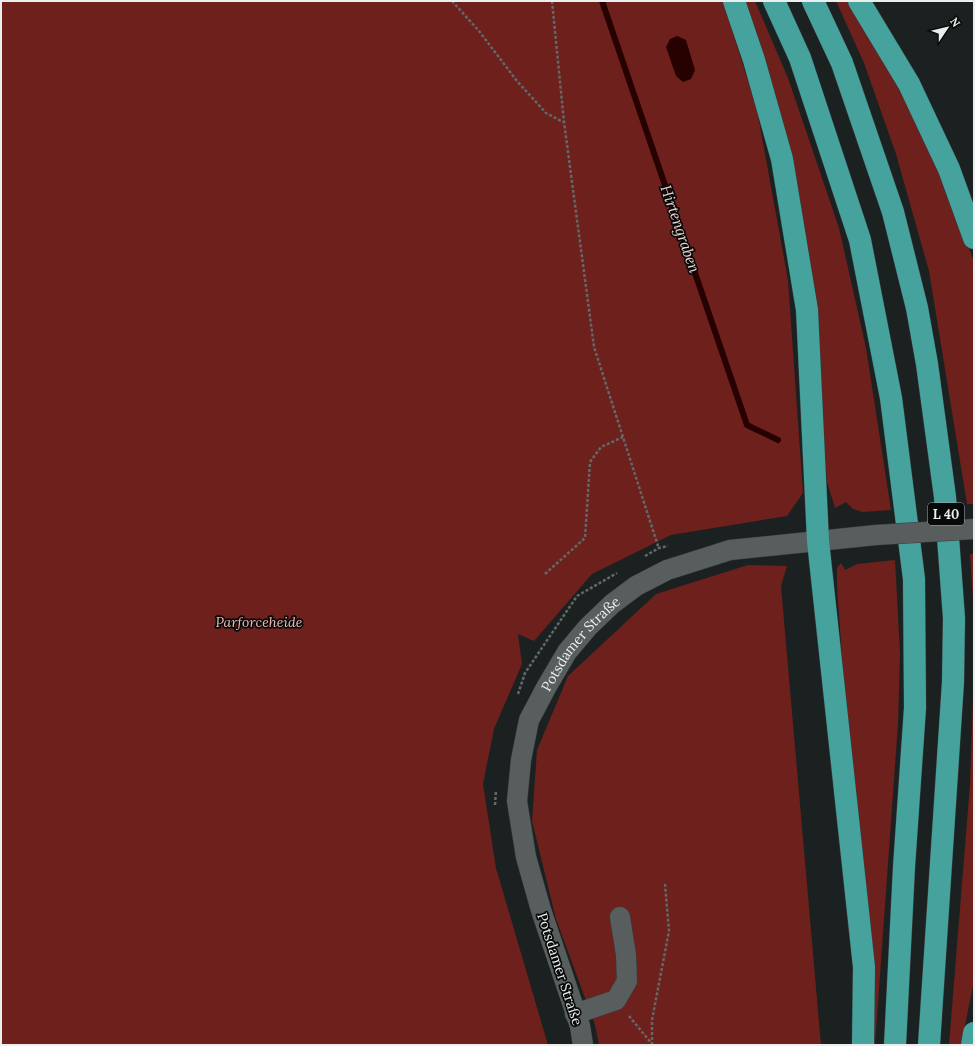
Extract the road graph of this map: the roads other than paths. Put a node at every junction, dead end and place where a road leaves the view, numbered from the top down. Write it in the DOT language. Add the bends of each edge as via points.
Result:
graph roads {
  1 [pos="734,1"];
  2 [pos="774,1"];
  3 [pos="814,1"];
  4 [pos="859,1"];
  5 [pos="974,238"];
  6 [pos="974,528"];
  7 [pos="818,541"];
  8 [pos="620,917"];
  9 [pos="575,1014"];
  10 [pos="974,1033"];
  11 [pos="583,1045"];
  12 [pos="863,1045"];
  13 [pos="895,1045"];
  14 [pos="929,1045"];
  15 [pos="972,1045"];
  1 -- 7 [label="highway" via="782,159 807,310"];
  2 -- 13 [label="highway, L 40" via="800,58 860,240 891,398 914,578 914,708"];
  3 -- 14 [label="highway, L 40" via="842,64 893,212 917,308 945,497 954,618 954,682"];
  4 -- 5 [label="highway" via="909,84 949,169"];
  6 -- 7 [label="street, Potsdamer Straße, bridge"];
  7 -- 9 [label="street, Potsdamer Straße" via="730,550 667,570 636,586 612,604 567,652 529,720 521,760 517,801 526,857"];
  7 -- 12 [label="highway" via="864,967"];
  8 -- 9 [label="street" via="627,981 616,1000"];
  9 -- 11 [label="street, Potsdamer Straße"];
  10 -- 15 [label="highway"];
}
